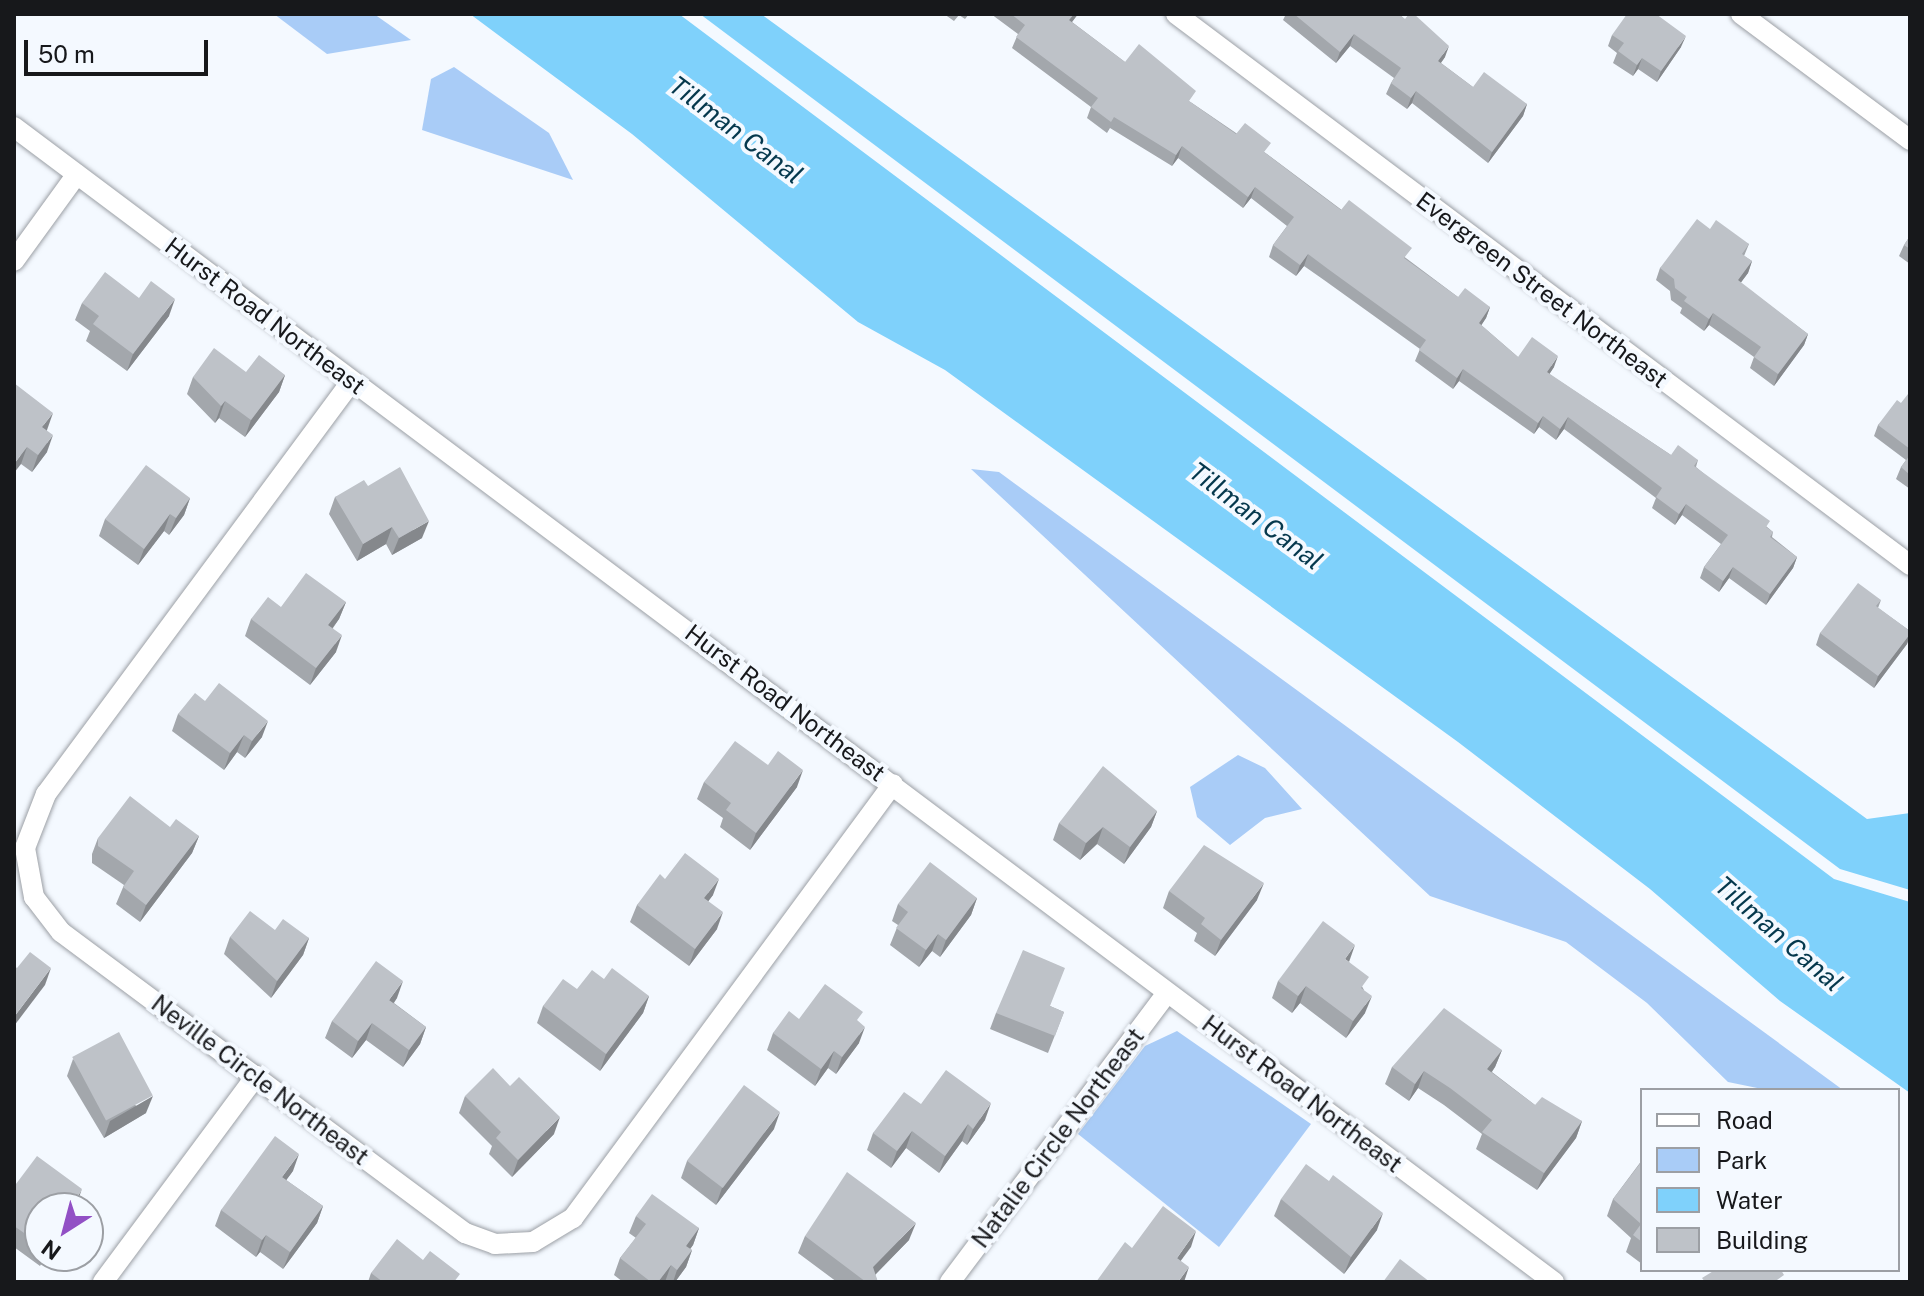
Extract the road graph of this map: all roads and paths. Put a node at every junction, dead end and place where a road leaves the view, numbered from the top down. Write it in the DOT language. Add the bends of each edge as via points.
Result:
graph roads {
  1 [pos="1176,14"];
  2 [pos="1741,14"];
  3 [pos="14,127"];
  4 [pos="1910,140"];
  5 [pos="77,174"];
  6 [pos="14,261"];
  7 [pos="351,382"];
  8 [pos="1910,565"];
  9 [pos="893,784"];
  10 [pos="1167,993"];
  11 [pos="256,1076"];
  12 [pos="103,1282"];
  13 [pos="950,1282"];
  14 [pos="1554,1282"];
  1 -- 8 [label="street, Evergreen Street Northeast"];
  2 -- 4 [label="street"];
  3 -- 5 [label="street, Hurst Road Northeast"];
  5 -- 6 [label="street"];
  5 -- 7 [label="street, Hurst Road Northeast"];
  7 -- 9 [label="street, Hurst Road Northeast"];
  7 -- 11 [label="street, Neville Circle Northeast" via="46,794 25,848 34,897 61,932"];
  9 -- 10 [label="street, Hurst Road Northeast"];
  9 -- 11 [label="street, Neville Circle Northeast" via="573,1218 533,1242 495,1244 465,1233"];
  10 -- 13 [label="street, Natalie Circle Northeast"];
  10 -- 14 [label="street, Hurst Road Northeast"];
  11 -- 12 [label="street"];
}
